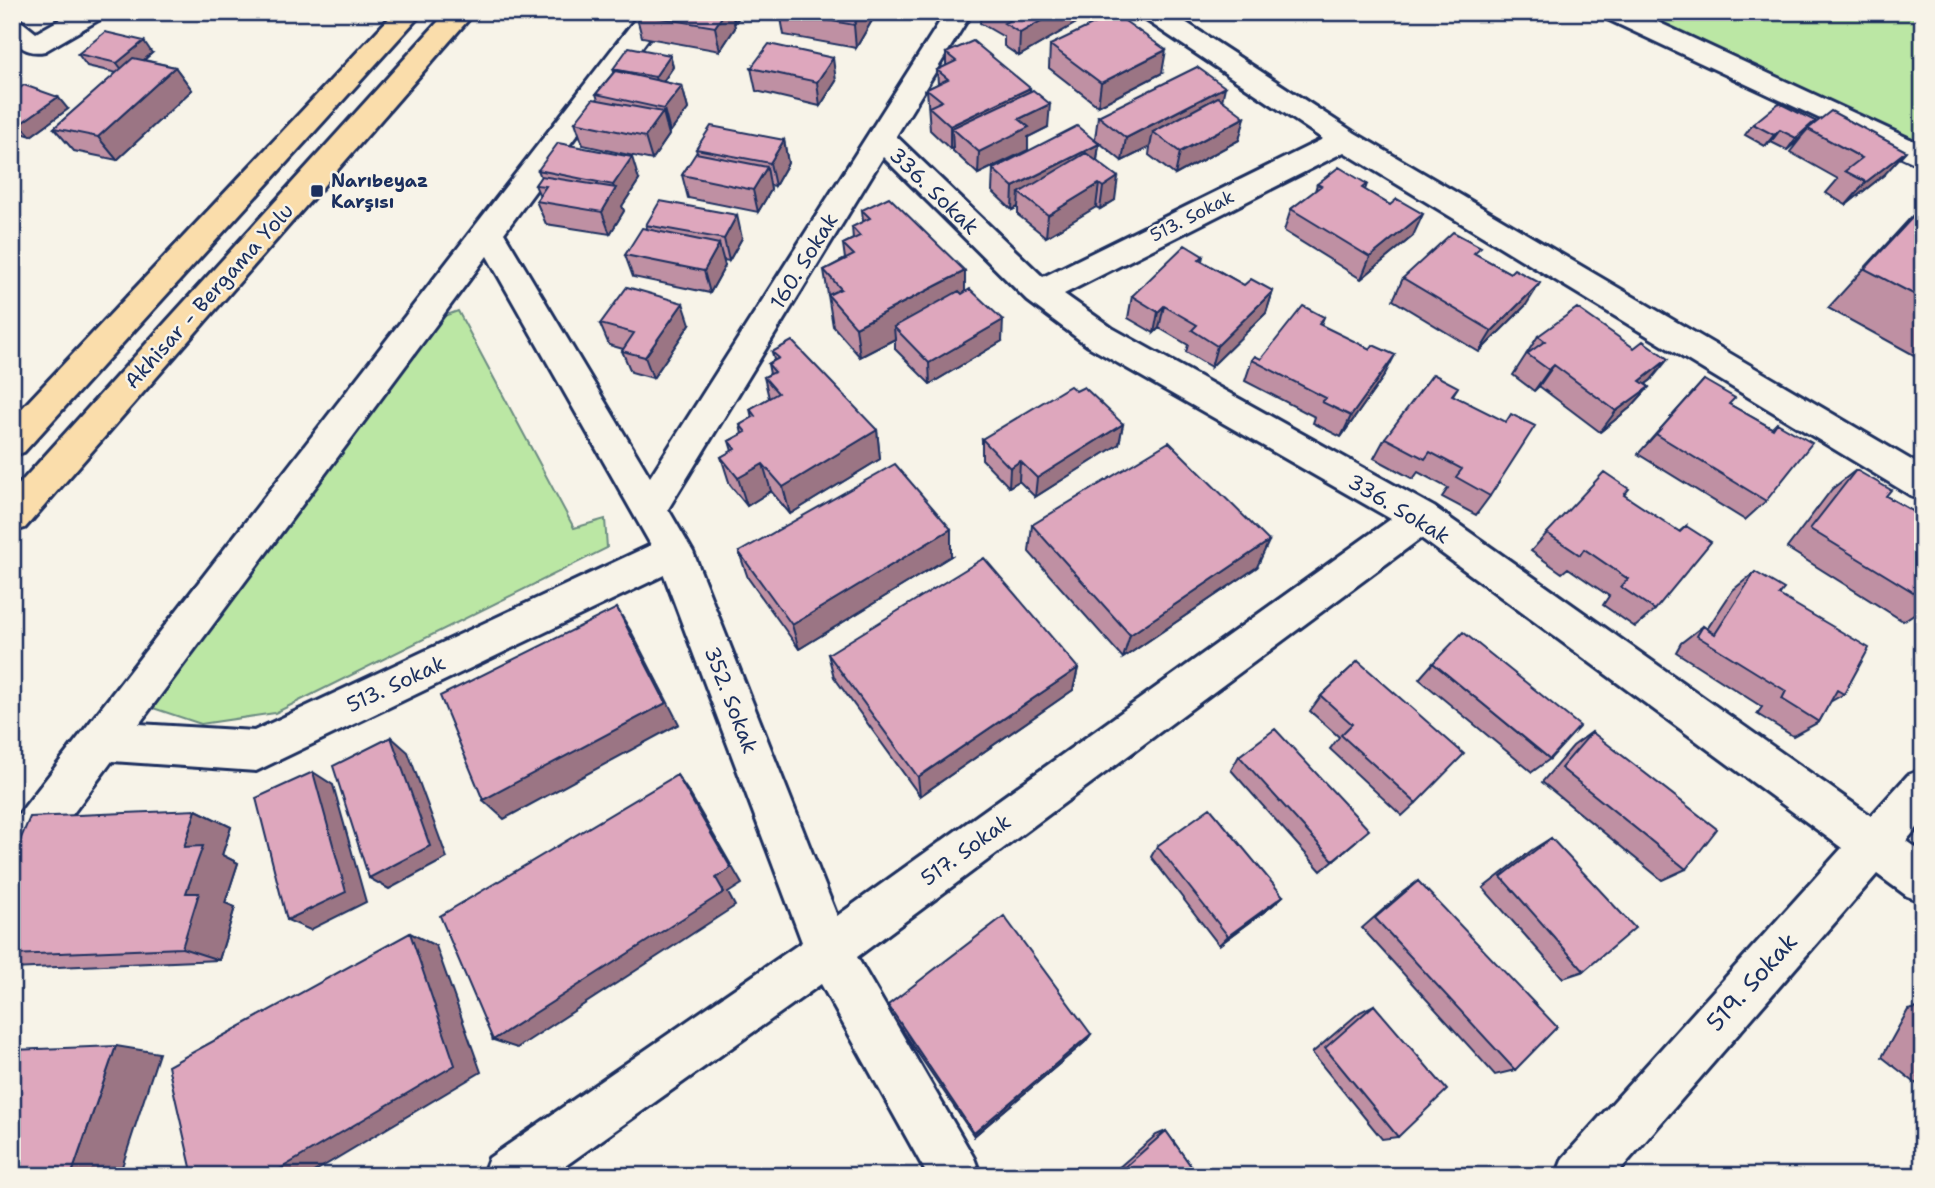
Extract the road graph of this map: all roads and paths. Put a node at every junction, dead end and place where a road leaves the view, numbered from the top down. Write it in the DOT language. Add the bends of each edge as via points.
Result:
graph roads {
  1 [pos="62,12"];
  2 [pos="93,12"];
  3 [pos="410,12"];
  4 [pos="462,12"];
  5 [pos="655,12"];
  6 [pos="959,12"];
  7 [pos="1152,12"];
  8 [pos="1614,12"];
  9 [pos="12,27"];
  10 [pos="35,45"];
  11 [pos="12,64"];
  12 [pos="881,138"];
  13 [pos="1345,140"];
  14 [pos="1923,157"];
  15 [pos="489,233"];
  16 [pos="1039,293"];
  17 [pos="12,442"];
  18 [pos="1923,485"];
  19 [pos="649,509"];
  20 [pos="12,517"];
  21 [pos="1421,518"];
  22 [pos="674,552"];
  23 [pos="103,741"];
  24 [pos="1923,789"];
  25 [pos="1875,843"];
  26 [pos="12,859"];
  27 [pos="1923,880"];
  28 [pos="828,951"];
  29 [pos="506,1176"];
  30 [pos="956,1176"];
  31 [pos="1581,1176"];
  1 -- 10 [label="street"];
  2 -- 10 [label="street"];
  3 -- 17 [label="main road, Akhisar - Bergama Yolu"];
  4 -- 20 [label="main road, Akhisar - Bergama Yolu"];
  5 -- 15 [label="street"];
  6 -- 12 [label="street, 160. Sokak"];
  7 -- 13 [label="street"];
  8 -- 14 [label="street"];
  9 -- 10 [label="street"];
  10 -- 11 [label="street"];
  12 -- 16 [label="street, 336. Sokak"];
  12 -- 19 [label="street, 160. Sokak"];
  13 -- 16 [label="street, 513. Sokak"];
  13 -- 18 [label="street"];
  15 -- 19 [label="street, 352. Sokak"];
  15 -- 23 [label="street"];
  16 -- 21 [label="street, 336. Sokak" via="1100,337"];
  19 -- 22 [label="street, 352. Sokak"];
  21 -- 25 [label="street, 336. Sokak"];
  21 -- 28 [label="street, 517. Sokak"];
  22 -- 23 [label="street, 513. Sokak" via="256,751"];
  22 -- 28 [label="street, 352. Sokak"];
  23 -- 26 [label="street"];
  24 -- 25 [label="street, 519. Sokak"];
  25 -- 27 [label="street, 336. Sokak"];
  25 -- 31 [label="street, 519. Sokak"];
  28 -- 29 [label="street, 517. Sokak"];
  28 -- 30 [label="street, 352. Sokak"];
}
